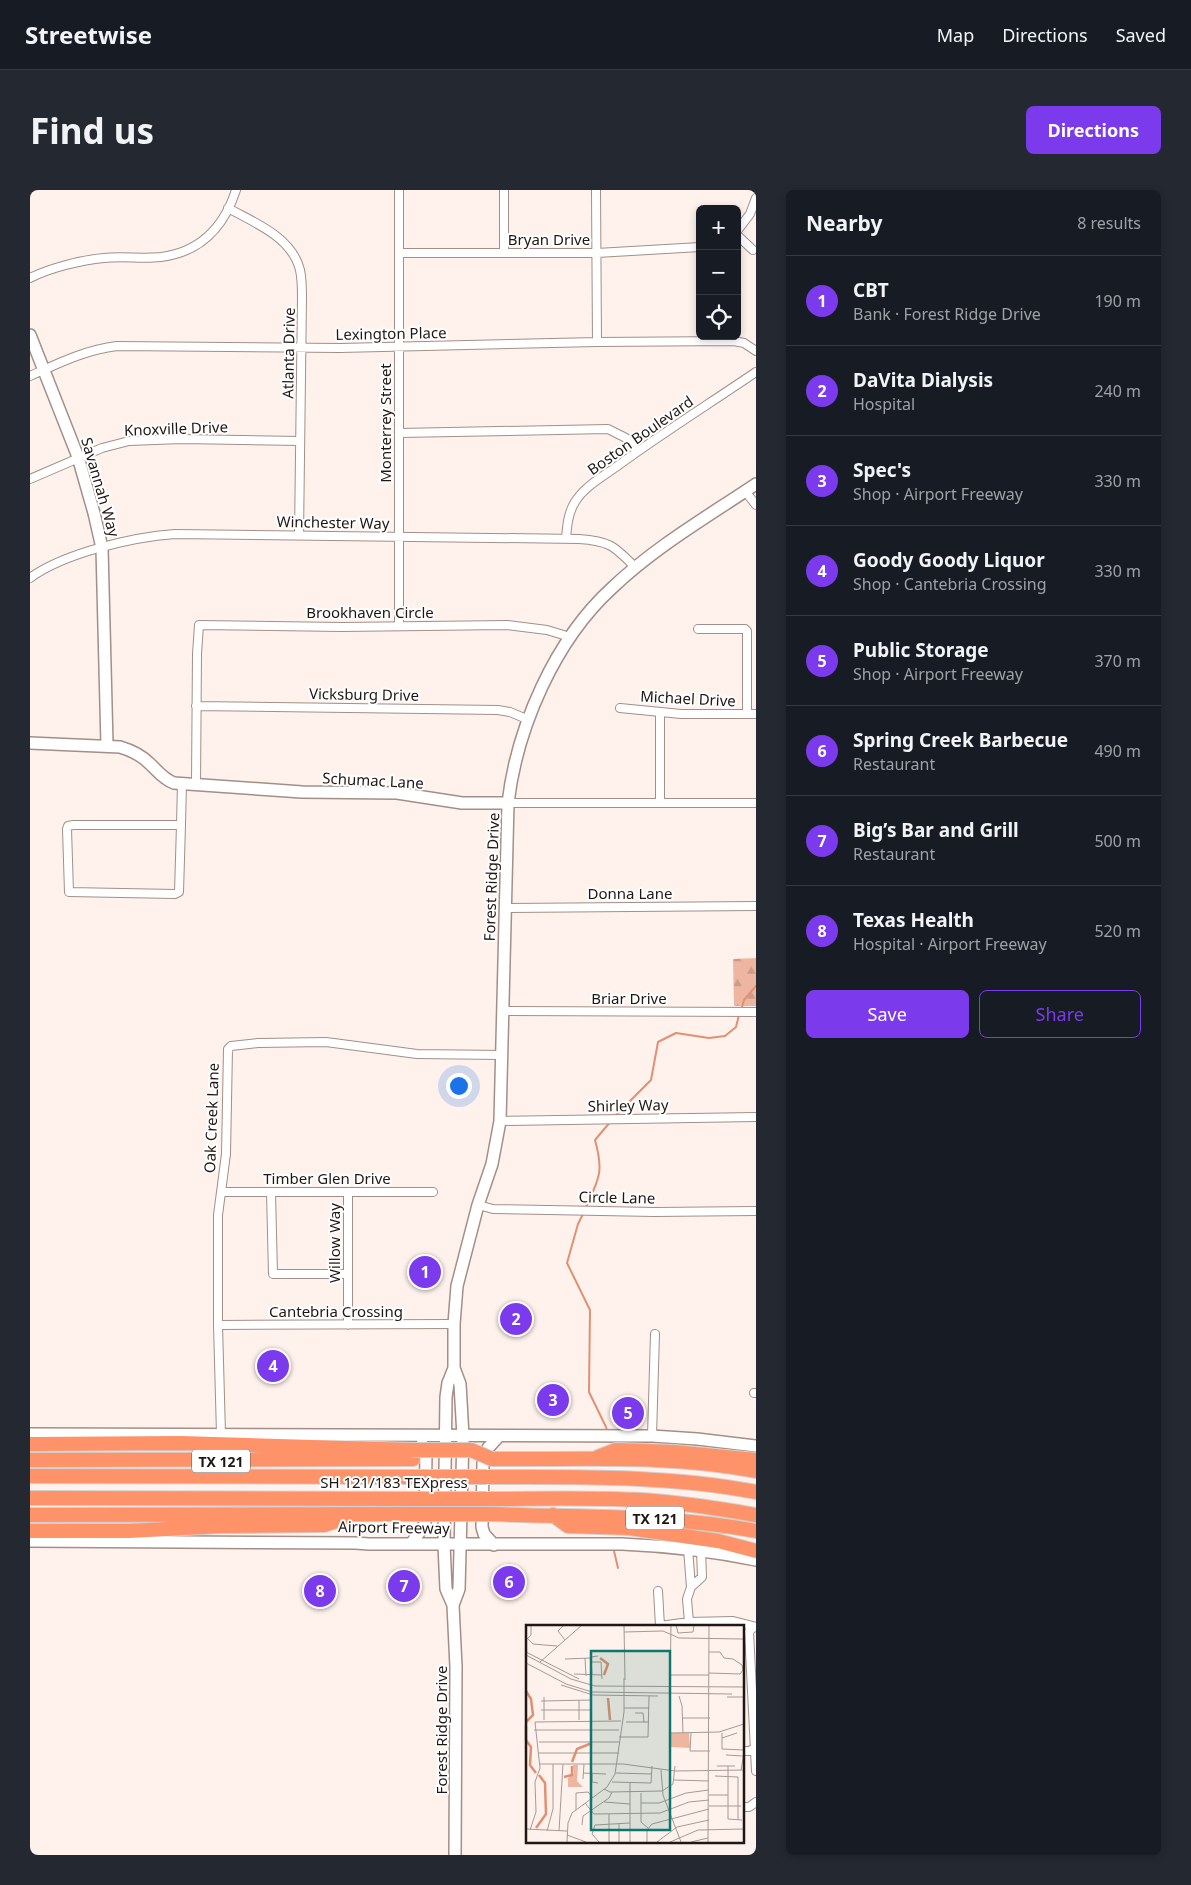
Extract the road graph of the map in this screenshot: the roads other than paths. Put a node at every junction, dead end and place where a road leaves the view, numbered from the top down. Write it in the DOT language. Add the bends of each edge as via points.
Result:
graph roads {
  1 [pos="236,190"];
  2 [pos="399,190"];
  3 [pos="504,190"];
  4 [pos="596,190"];
  5 [pos="756,198"];
  6 [pos="228,208"];
  7 [pos="741,226"];
  8 [pos="741,239"];
  9 [pos="696,247"];
  10 [pos="753,250"];
  11 [pos="399,253"];
  12 [pos="504,253"];
  13 [pos="597,253"];
  14 [pos="30,278"];
  15 [pos="30,335"];
  16 [pos="597,342"];
  17 [pos="399,347"];
  18 [pos="302,348"];
  19 [pos="756,351"];
  20 [pos="44,370"];
  21 [pos="756,372"];
  22 [pos="30,376"];
  23 [pos="399,433"];
  24 [pos="300,441"];
  25 [pos="637,452"];
  26 [pos="78,457"];
  27 [pos="30,479"];
  28 [pos="756,484"];
  29 [pos="745,491"];
  30 [pos="756,505"];
  31 [pos="299,535"];
  32 [pos="399,536"];
  33 [pos="566,539"];
  34 [pos="102,548"];
  35 [pos="635,567"];
  36 [pos="30,578"];
  37 [pos="399,626"];
  38 [pos="698,629"];
  39 [pos="570,637"];
  40 [pos="196,706"];
  41 [pos="620,708"];
  42 [pos="660,712"];
  43 [pos="747,714"];
  44 [pos="756,714"];
  45 [pos="529,720"];
  46 [pos="30,742"];
  47 [pos="107,745"];
  48 [pos="182,783"];
  49 [pos="196,784"];
  50 [pos="508,803"];
  51 [pos="660,803"];
  52 [pos="756,803"];
  53 [pos="182,825"];
  54 [pos="756,906"];
  55 [pos="504,908"];
  56 [pos="502,1011"];
  57 [pos="756,1012"];
  58 [pos="502,1055"];
  59 [pos="756,1117"];
  60 [pos="500,1121"];
  61 [pos="221,1192"];
  62 [pos="271,1192"];
  63 [pos="348,1192"];
  64 [pos="433,1192"];
  65 [pos="478,1205"];
  66 [pos="756,1210"];
  67 [pos="348,1274"];
  68 [pos="348,1324"];
  69 [pos="454,1324"];
  70 [pos="218,1325"];
  71 [pos="654,1334"];
  72 [pos="454,1368"];
  73 [pos="30,1434"];
  74 [pos="221,1434"];
  75 [pos="417,1436"];
  76 [pos="446,1436"];
  77 [pos="463,1436"];
  78 [pos="499,1436"];
  79 [pos="652,1436"];
  80 [pos="30,1444"];
  81 [pos="756,1446"];
  82 [pos="412,1454"];
  83 [pos="30,1460"];
  84 [pos="591,1460"];
  85 [pos="756,1460"];
  86 [pos="756,1471"];
  87 [pos="30,1476"];
  88 [pos="756,1492"];
  89 [pos="30,1498"];
  90 [pos="30,1514"];
  91 [pos="360,1514"];
  92 [pos="553,1515"];
  93 [pos="756,1515"];
  94 [pos="30,1531"];
  95 [pos="756,1531"];
  96 [pos="30,1541"];
  97 [pos="411,1544"];
  98 [pos="460,1544"];
  99 [pos="444,1545"];
  100 [pos="494,1545"];
  101 [pos="688,1549"];
  102 [pos="701,1550"];
  103 [pos="756,1551"];
  104 [pos="756,1560"];
  105 [pos="691,1586"];
  106 [pos="658,1590"];
  107 [pos="453,1605"];
  108 [pos="689,1622"];
  109 [pos="660,1625"];
  110 [pos="667,1625"];
  111 [pos="754,1627"];
  112 [pos="744,1668"];
  113 [pos="751,1668"];
  114 [pos="755,1747"];
  115 [pos="744,1751"];
  116 [pos="756,1771"];
  117 [pos="756,1802"];
  118 [pos="744,1807"];
  119 [pos="455,1855"];
  1 -- 6 [label="street"];
  2 -- 11 [label="street, Monterrey Street"];
  3 -- 12 [label="street"];
  4 -- 13 [label="street"];
  5 -- 7 [label="street"];
  6 -- 14 [label="street" via="216,228 183,253 92,260"];
  6 -- 18 [label="street, Atlanta Drive" via="276,235 296,260 301,277"];
  8 -- 10 [label="street"];
  9 -- 13 [label="street, Bryan Drive"];
  11 -- 12 [label="street, Bryan Drive"];
  11 -- 17 [label="street, Monterrey Street"];
  12 -- 13 [label="street, Bryan Drive"];
  13 -- 16 [label="street"];
  15 -- 20 [label="main road, Savannah Way"];
  16 -- 17 [label="street, Lexington Place"];
  16 -- 19 [label="street, Lexington Place" via="734,341"];
  17 -- 18 [label="street, Lexington Place"];
  17 -- 23 [label="street, Monterrey Street"];
  18 -- 20 [label="street, Lexington Place" via="117,346 68,358"];
  18 -- 24 [label="street, Atlanta Drive"];
  20 -- 22 [label="street, Lexington Place"];
  20 -- 26 [label="main road, Savannah Way"];
  21 -- 25 [label="street, Boston Boulevard"];
  23 -- 25 [label="street" via="608,429 626,438"];
  23 -- 32 [label="street, Monterrey Street"];
  24 -- 26 [label="street, Knoxville Drive" via="138,440"];
  24 -- 31 [label="street, Atlanta Drive"];
  25 -- 33 [label="street, Boston Boulevard" via="589,487 576,501 568,520"];
  26 -- 27 [label="street, Knoxville Drive"];
  26 -- 34 [label="main road, Savannah Way"];
  28 -- 29 [label="main road, Forest Ridge Drive"];
  29 -- 30 [label="street"];
  29 -- 35 [label="main road, Forest Ridge Drive"];
  31 -- 32 [label="street, Winchester Way"];
  31 -- 34 [label="street, Winchester Way" via="152,536"];
  32 -- 33 [label="street, Winchester Way"];
  32 -- 37 [label="street, Monterrey Street"];
  33 -- 35 [label="street, Winchester Way" via="611,544"];
  34 -- 36 [label="street, Winchester Way" via="51,564"];
  34 -- 47 [label="main road, Savannah Way"];
  35 -- 39 [label="main road, Forest Ridge Drive" via="600,600"];
  37 -- 39 [label="street, Brookhaven Circle" via="507,625 547,630"];
  37 -- 40 [label="street, Brookhaven Circle" via="202,625 198,627"];
  38 -- 43 [label="street" via="747,631"];
  39 -- 45 [label="main road, Forest Ridge Drive" via="544,683"];
  40 -- 45 [label="street, Vicksburg Drive" via="498,710"];
  40 -- 49 [label="street"];
  41 -- 42 [label="street, Michael Drive"];
  42 -- 43 [label="street, Michael Drive"];
  42 -- 51 [label="street"];
  43 -- 44 [label="street, Michael Drive"];
  45 -- 50 [label="main road, Forest Ridge Drive" via="516,759"];
  46 -- 47 [label="main road, Schumac Lane"];
  47 -- 48 [label="main road, Schumac Lane" via="129,750 147,761 168,781"];
  48 -- 49 [label="main road, Schumac Lane"];
  48 -- 53 [label="street"];
  49 -- 50 [label="main road, Schumac Lane" via="302,792 397,793 462,803"];
  50 -- 51 [label="street, Schumac Lane"];
  50 -- 55 [label="main road, Forest Ridge Drive"];
  51 -- 52 [label="street, Schumac Lane"];
  53 -- 53 [label="street" via="179,892 72,893 68,890 68,826"];
  54 -- 55 [label="street, Donna Lane"];
  55 -- 56 [label="main road, Forest Ridge Drive"];
  56 -- 57 [label="street, Briar Drive"];
  56 -- 58 [label="main road, Forest Ridge Drive"];
  58 -- 60 [label="main road, Forest Ridge Drive"];
  58 -- 61 [label="street, Oak Creek Lane" via="417,1054 326,1042 231,1046 226,1055 226,1148"];
  59 -- 60 [label="street, Shirley Way"];
  60 -- 65 [label="main road, Forest Ridge Drive" via="492,1164"];
  61 -- 62 [label="street, Timber Glen Drive"];
  61 -- 70 [label="street, Oak Creek Lane"];
  62 -- 63 [label="street, Timber Glen Drive"];
  62 -- 67 [label="street" via="274,1274"];
  63 -- 64 [label="street, Timber Glen Drive"];
  63 -- 67 [label="street, Willow Way"];
  65 -- 66 [label="street, Circle Lane" via="493,1209 589,1211"];
  65 -- 69 [label="main road, Forest Ridge Drive" via="457,1286"];
  67 -- 68 [label="street, Willow Way"];
  68 -- 69 [label="street, Cantebria Crossing"];
  68 -- 70 [label="street, Cantebria Crossing"];
  69 -- 72 [label="main road, Forest Ridge Drive"];
  70 -- 74 [label="street, Oak Creek Lane"];
  71 -- 79 [label="street"];
  72 -- 76 [label="main road, Forest Ridge Drive" via="448,1383"];
  72 -- 77 [label="main road, Forest Ridge Drive" via="460,1384"];
  73 -- 74 [label="main road"];
  74 -- 75 [label="main road"];
  75 -- 76 [label="main road"];
  75 -- 97 [label="main road" via="426,1452 425,1524"];
  76 -- 77 [label="main road"];
  76 -- 99 [label="main road, Forest Ridge Drive"];
  77 -- 78 [label="main road"];
  77 -- 98 [label="main road, Forest Ridge Drive"];
  78 -- 79 [label="main road"];
  78 -- 100 [label="main road" via="488,1448 483,1464 482,1527"];
  79 -- 81 [label="main road"];
  80 -- 82 [label="highway" via="236,1444"];
  82 -- 83 [label="highway, TX 121"];
  82 -- 84 [label="highway, TX 121"];
  84 -- 85 [label="highway" via="616,1450"];
  84 -- 86 [label="highway, TX 121" via="703,1464"];
  87 -- 88 [label="highway, SH 121/183 TEXpress, bridge" via="640,1478"];
  89 -- 93 [label="highway, SH 121/183 TEXpress, bridge" via="601,1499 702,1506"];
  90 -- 91 [label="highway, Airport Freeway / TX 121"];
  91 -- 92 [label="highway, Airport Freeway / TX 121, bridge"];
  91 -- 94 [label="highway" via="324,1525"];
  92 -- 95 [label="highway, Airport Freeway / TX 121" via="676,1519"];
  92 -- 103 [label="highway" via="568,1526 638,1529 718,1541"];
  96 -- 97 [label="main road, Airport Freeway"];
  97 -- 99 [label="main road, Airport Freeway"];
  98 -- 99 [label="main road, Airport Freeway"];
  98 -- 100 [label="main road, Airport Freeway"];
  98 -- 107 [label="main road, Forest Ridge Drive" via="459,1589"];
  99 -- 107 [label="main road, Forest Ridge Drive" via="446,1589"];
  100 -- 101 [label="main road, Airport Freeway" via="622,1544"];
  101 -- 102 [label="main road, Airport Freeway"];
  101 -- 105 [label="street"];
  102 -- 104 [label="main road, Airport Freeway"];
  102 -- 105 [label="street" via="702,1577"];
  105 -- 108 [label="street" via="687,1599"];
  106 -- 109 [label="street"];
  107 -- 119 [label="main road, Forest Ridge Drive" via="456,1667"];
  108 -- 110 [label="street"];
  108 -- 111 [label="street" via="733,1621"];
  111 -- 113 [label="street" via="749,1631"];
  112 -- 113 [label="street"];
  113 -- 114 [label="street"];
  114 -- 115 [label="street"];
  114 -- 116 [label="street"];
  117 -- 118 [label="street"];
}
